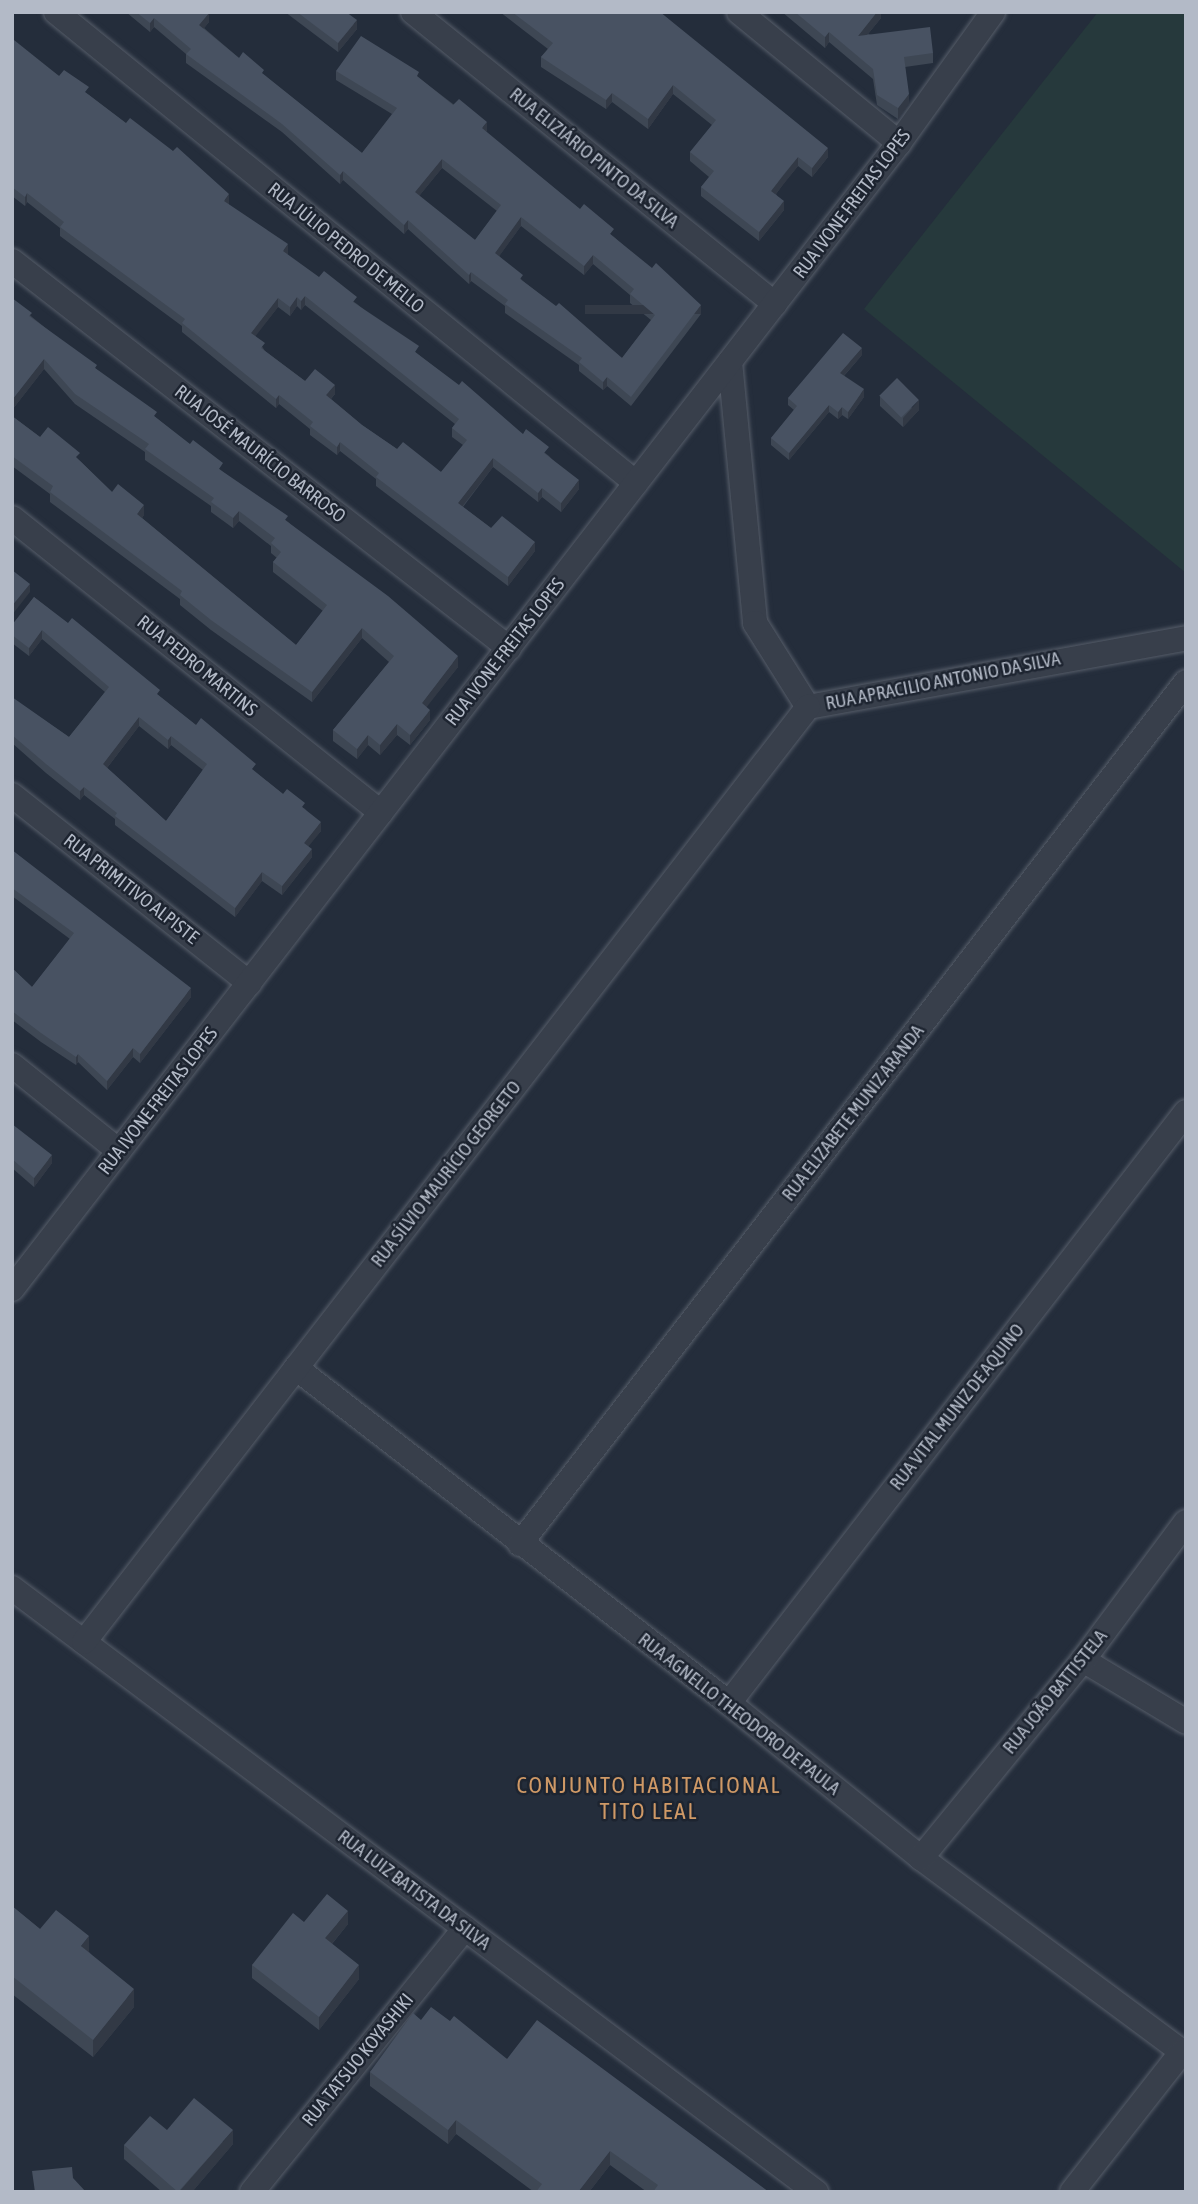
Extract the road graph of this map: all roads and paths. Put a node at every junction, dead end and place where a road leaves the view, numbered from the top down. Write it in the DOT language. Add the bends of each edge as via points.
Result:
graph roads {
  1 [pos="56,12"];
  2 [pos="414,12"];
  3 [pos="739,12"];
  4 [pos="993,12"];
  5 [pos="899,143"];
  6 [pos="12,261"];
  7 [pos="775,304"];
  8 [pos="730,362"];
  9 [pos="636,483"];
  10 [pos="12,518"];
  11 [pos="1186,638"];
  12 [pos="509,648"];
  13 [pos="1186,682"];
  14 [pos="808,707"];
  15 [pos="12,795"];
  16 [pos="381,813"];
  17 [pos="249,983"];
  18 [pos="12,1065"];
  19 [pos="1186,1112"];
  20 [pos="119,1150"];
  21 [pos="12,1289"];
  22 [pos="296,1367"];
  23 [pos="1186,1522"];
  24 [pos="520,1544"];
  25 [pos="12,1588"];
  26 [pos="84,1642"];
  27 [pos="1083,1660"];
  28 [pos="729,1703"];
  29 [pos="1186,1722"];
  30 [pos="921,1858"];
  31 [pos="465,1928"];
  32 [pos="1183,2054"];
  33 [pos="252,2192"];
  34 [pos="816,2192"];
  35 [pos="1072,2192"];
  1 -- 9 [label="street, RUA JÚLIO PEDRO DE MELLO"];
  2 -- 7 [label="street, RUA ELIZIÁRIO PINTO DA SILVA"];
  3 -- 5 [label="street"];
  4 -- 5 [label="street, RUA IVONE FREITAS LOPES"];
  5 -- 7 [label="street, RUA IVONE FREITAS LOPES"];
  6 -- 12 [label="street, RUA JOSÉ MAURÍCIO BARROSO"];
  7 -- 8 [label="street, RUA IVONE FREITAS LOPES"];
  8 -- 9 [label="street, RUA IVONE FREITAS LOPES"];
  8 -- 14 [label="street, RUA APRACILIO ANTONIO DA SILVA" via="755,623"];
  9 -- 12 [label="street, RUA IVONE FREITAS LOPES"];
  10 -- 16 [label="street, RUA PEDRO MARTINS"];
  11 -- 14 [label="street, RUA APRACILIO ANTONIO DA SILVA"];
  12 -- 16 [label="street, RUA IVONE FREITAS LOPES"];
  13 -- 24 [label="street, RUA ELIZABETE MUNIZ ARANDA"];
  14 -- 22 [label="street, RUA SÍLVIO MAURÍCIO GEORGETO"];
  15 -- 17 [label="street, RUA PRIMITIVO ALPISTE"];
  16 -- 17 [label="street, RUA IVONE FREITAS LOPES"];
  17 -- 20 [label="street, RUA IVONE FREITAS LOPES"];
  18 -- 20 [label="street"];
  19 -- 28 [label="street, RUA VITAL MUNIZ DE AQUINO"];
  20 -- 21 [label="street, RUA IVONE FREITAS LOPES"];
  22 -- 24 [label="street, RUA AGNELLO THEODORO DE PAULA"];
  22 -- 26 [label="street, RUA SÍLVIO MAURÍCIO GEORGETO"];
  23 -- 27 [label="street, RUA JOÃO BATTISTELA"];
  24 -- 28 [label="street, RUA AGNELLO THEODORO DE PAULA"];
  25 -- 26 [label="street, RUA LUIZ BATISTA DA SILVA"];
  26 -- 31 [label="street, RUA LUIZ BATISTA DA SILVA"];
  27 -- 29 [label="street"];
  27 -- 30 [label="street, RUA JOÃO BATTISTELA"];
  28 -- 30 [label="street, RUA AGNELLO THEODORO DE PAULA"];
  30 -- 32 [label="street, RUA AGNELLO THEODORO DE PAULA"];
  31 -- 33 [label="street, RUA TATSUO KOYASHIKI"];
  31 -- 34 [label="street, RUA LUIZ BATISTA DA SILVA"];
  32 -- 35 [label="street"];
}
